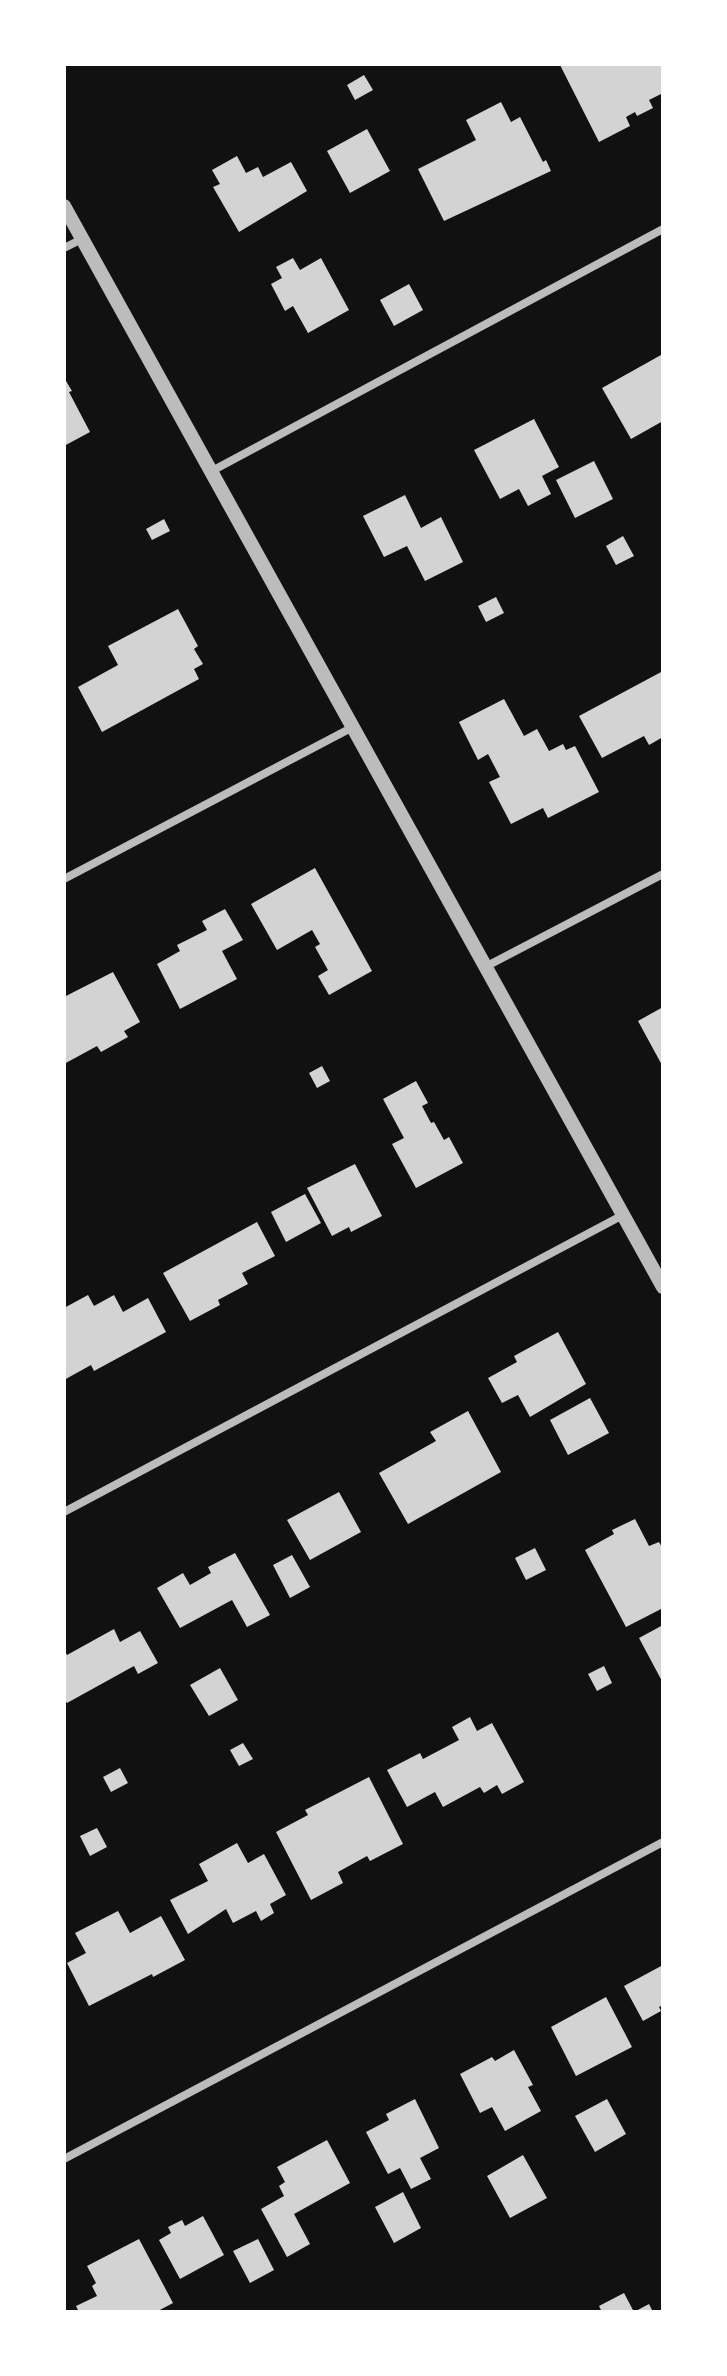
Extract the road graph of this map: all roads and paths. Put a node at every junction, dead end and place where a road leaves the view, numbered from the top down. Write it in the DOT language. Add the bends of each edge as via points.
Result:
graph roads {
  1 [pos="64,206"];
  2 [pos="663,229"];
  3 [pos="82,239"];
  4 [pos="64,248"];
  5 [pos="210,472"];
  6 [pos="353,727"];
  7 [pos="663,874"];
  8 [pos="64,879"];
  9 [pos="484,968"];
  10 [pos="623,1215"];
  11 [pos="663,1287"];
  12 [pos="64,1512"];
  13 [pos="663,1842"];
  14 [pos="64,2159"];
  1 -- 3 [label="street"];
  2 -- 5 [label="street"];
  3 -- 4 [label="street"];
  3 -- 5 [label="street"];
  5 -- 6 [label="street"];
  6 -- 8 [label="street"];
  6 -- 9 [label="street"];
  7 -- 9 [label="street"];
  9 -- 10 [label="street"];
  10 -- 11 [label="street"];
  10 -- 12 [label="street"];
  13 -- 14 [label="street"];
}
